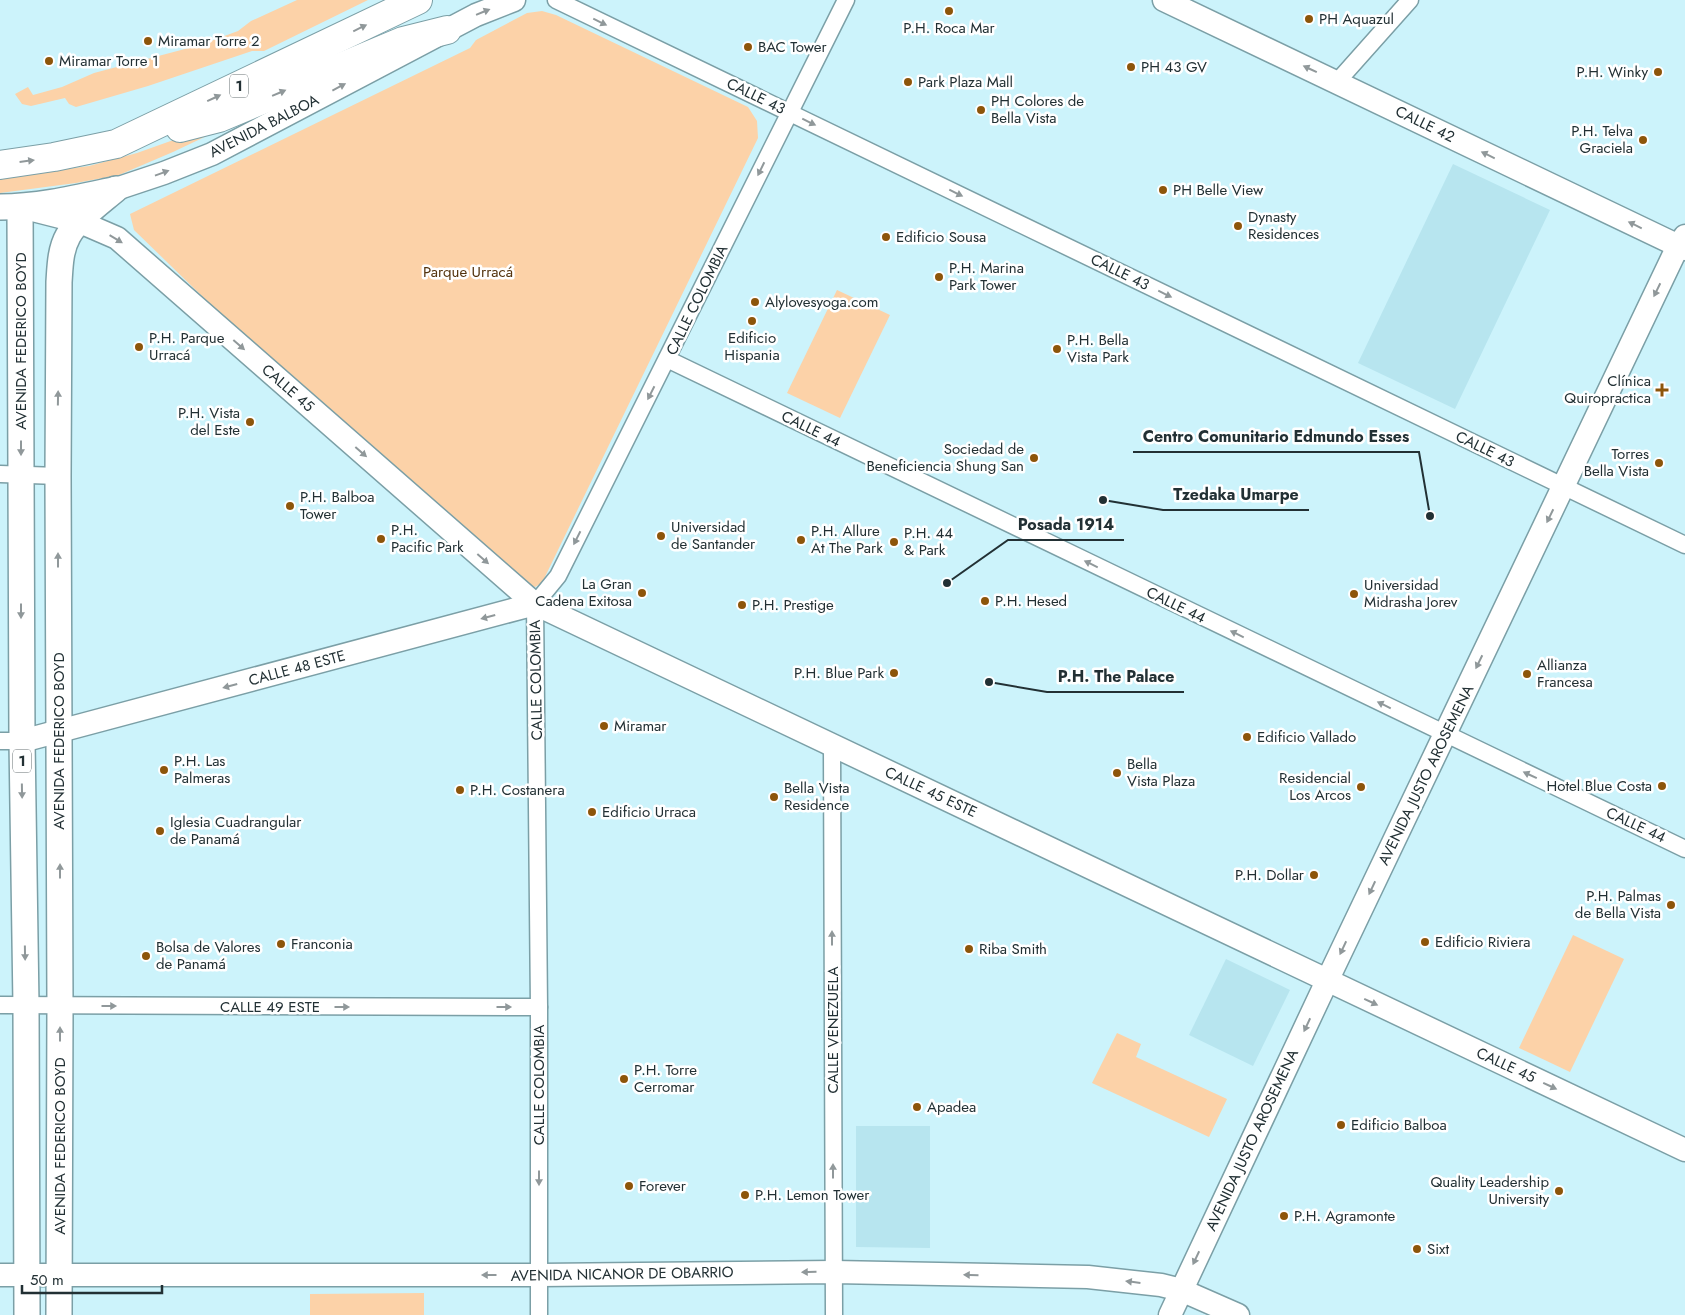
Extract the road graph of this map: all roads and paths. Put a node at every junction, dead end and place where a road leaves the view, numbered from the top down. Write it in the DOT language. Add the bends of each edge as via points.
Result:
graph roads {
  1 [pos="418,0"];
  2 [pos="514,0"];
  3 [pos="556,0"];
  4 [pos="846,0"];
  5 [pos="1164,0"];
  6 [pos="1410,0"];
  7 [pos="447,30"];
  8 [pos="1337,82"];
  9 [pos="789,112"];
  10 [pos="116,144"];
  11 [pos="0,164"];
  12 [pos="116,189"];
  13 [pos="10,207"];
  14 [pos="80,222"];
  15 [pos="1683,244"];
  16 [pos="668,359"];
  17 [pos="10,474"];
  18 [pos="58,476"];
  19 [pos="1564,487"];
  20 [pos="1685,545"];
  21 [pos="535,604"];
  22 [pos="59,732"];
  23 [pos="1445,734"];
  24 [pos="11,741"];
  25 [pos="832,746"];
  26 [pos="1685,849"];
  27 [pos="1327,981"];
  28 [pos="0,1005"];
  29 [pos="26,1005"];
  30 [pos="60,1006"];
  31 [pos="539,1007"];
  32 [pos="1685,1150"];
  33 [pos="834,1272"];
  34 [pos="0,1275"];
  35 [pos="27,1275"];
  36 [pos="59,1275"];
  37 [pos="540,1276"];
  38 [pos="1181,1290"];
  39 [pos="27,1315"];
  40 [pos="59,1315"];
  41 [pos="540,1315"];
  42 [pos="834,1315"];
  43 [pos="1170,1315"];
  44 [pos="1238,1315"];
  10 -- 1 [label="highway, 1, one-way"];
  7 -- 2 [label="main road, AVENIDA BALBOA, one-way"];
  3 -- 9 [label="street, CALLE 43, one-way"];
  4 -- 9 [label="street, CALLE COLOMBIA"];
  8 -- 5 [label="main road, CALLE 42, one-way"];
  6 -- 8 [label="street"];
  10 -- 7 [label="highway, one-way" via="219,118 403,41"];
  12 -- 7 [label="main road, AVENIDA BALBOA, one-way" via="212,154"];
  15 -- 8 [label="main road, CALLE 42, one-way"];
  9 -- 16 [label="street, CALLE COLOMBIA, one-way"];
  9 -- 19 [label="street, CALLE 43, one-way"];
  11 -- 10 [label="highway, 1, one-way" via="54,158"];
  12 -- 13 [label="main road, AVENIDA BALBOA" via="66,201"];
  12 -- 14 [label="main road, AVENIDA FEDERICO BOYD"];
  13 -- 14 [label="main road, CALLE 45"];
  13 -- 17 [label="main road, AVENIDA FEDERICO BOYD / 1, one-way"];
  18 -- 14 [label="main road, AVENIDA FEDERICO BOYD, one-way" via="61,258 68,236"];
  14 -- 21 [label="main road, CALLE 45, one-way" via="117,238"];
  15 -- 19 [label="main road, AVENIDA JUSTO AROSEMENA, one-way"];
  16 -- 21 [label="street, CALLE COLOMBIA, one-way" via="558,576"];
  23 -- 16 [label="street, CALLE 44, one-way"];
  17 -- 18 [label="street"];
  17 -- 24 [label="main road, AVENIDA FEDERICO BOYD / 1, one-way"];
  22 -- 18 [label="main road, AVENIDA FEDERICO BOYD, one-way"];
  19 -- 20 [label="street, CALLE 43"];
  19 -- 23 [label="main road, AVENIDA JUSTO AROSEMENA, one-way"];
  21 -- 22 [label="main road, CALLE 48 ESTE, one-way"];
  21 -- 25 [label="main road, CALLE 45 ESTE"];
  21 -- 31 [label="street, CALLE COLOMBIA"];
  22 -- 24 [label="main road, CALLE 48 ESTE"];
  30 -- 22 [label="main road, AVENIDA FEDERICO BOYD, one-way"];
  26 -- 23 [label="street, CALLE 44, one-way"];
  23 -- 27 [label="main road, AVENIDA JUSTO AROSEMENA, one-way"];
  24 -- 29 [label="main road, AVENIDA FEDERICO BOYD / 1, one-way"];
  25 -- 27 [label="main road, CALLE 45 ESTE"];
  33 -- 25 [label="street, CALLE VENEZUELA, one-way"];
  27 -- 32 [label="main road, CALLE 45, one-way"];
  27 -- 38 [label="main road, AVENIDA JUSTO AROSEMENA, one-way"];
  28 -- 29 [label="street, CALLE 49 ESTE"];
  29 -- 30 [label="street, CALLE 49 ESTE"];
  29 -- 35 [label="main road, AVENIDA FEDERICO BOYD / 1"];
  30 -- 31 [label="street, CALLE 49 ESTE, one-way"];
  36 -- 30 [label="main road, AVENIDA FEDERICO BOYD, one-way"];
  31 -- 37 [label="street, CALLE COLOMBIA, one-way"];
  33 -- 37 [label="main road, AVENIDA NICANOR DE OBARRIO, one-way"];
  38 -- 33 [label="main road, AVENIDA NICANOR DE OBARRIO, one-way" via="1088,1277"];
  33 -- 42 [label="street, CALLE VENEZUELA"];
  34 -- 35 [label="main road, AVENIDA NICANOR DE OBARRIO"];
  35 -- 36 [label="main road, AVENIDA NICANOR DE OBARRIO"];
  35 -- 39 [label="main road, AVENIDA FEDERICO BOYD / 1"];
  37 -- 36 [label="main road, AVENIDA NICANOR DE OBARRIO, one-way"];
  36 -- 40 [label="main road, AVENIDA FEDERICO BOYD"];
  37 -- 41 [label="street, CALLE COLOMBIA"];
  38 -- 43 [label="main road, AVENIDA JUSTO AROSEMENA"];
  38 -- 44 [label="main road, AVENIDA NICANOR DE OBARRIO"];
}
